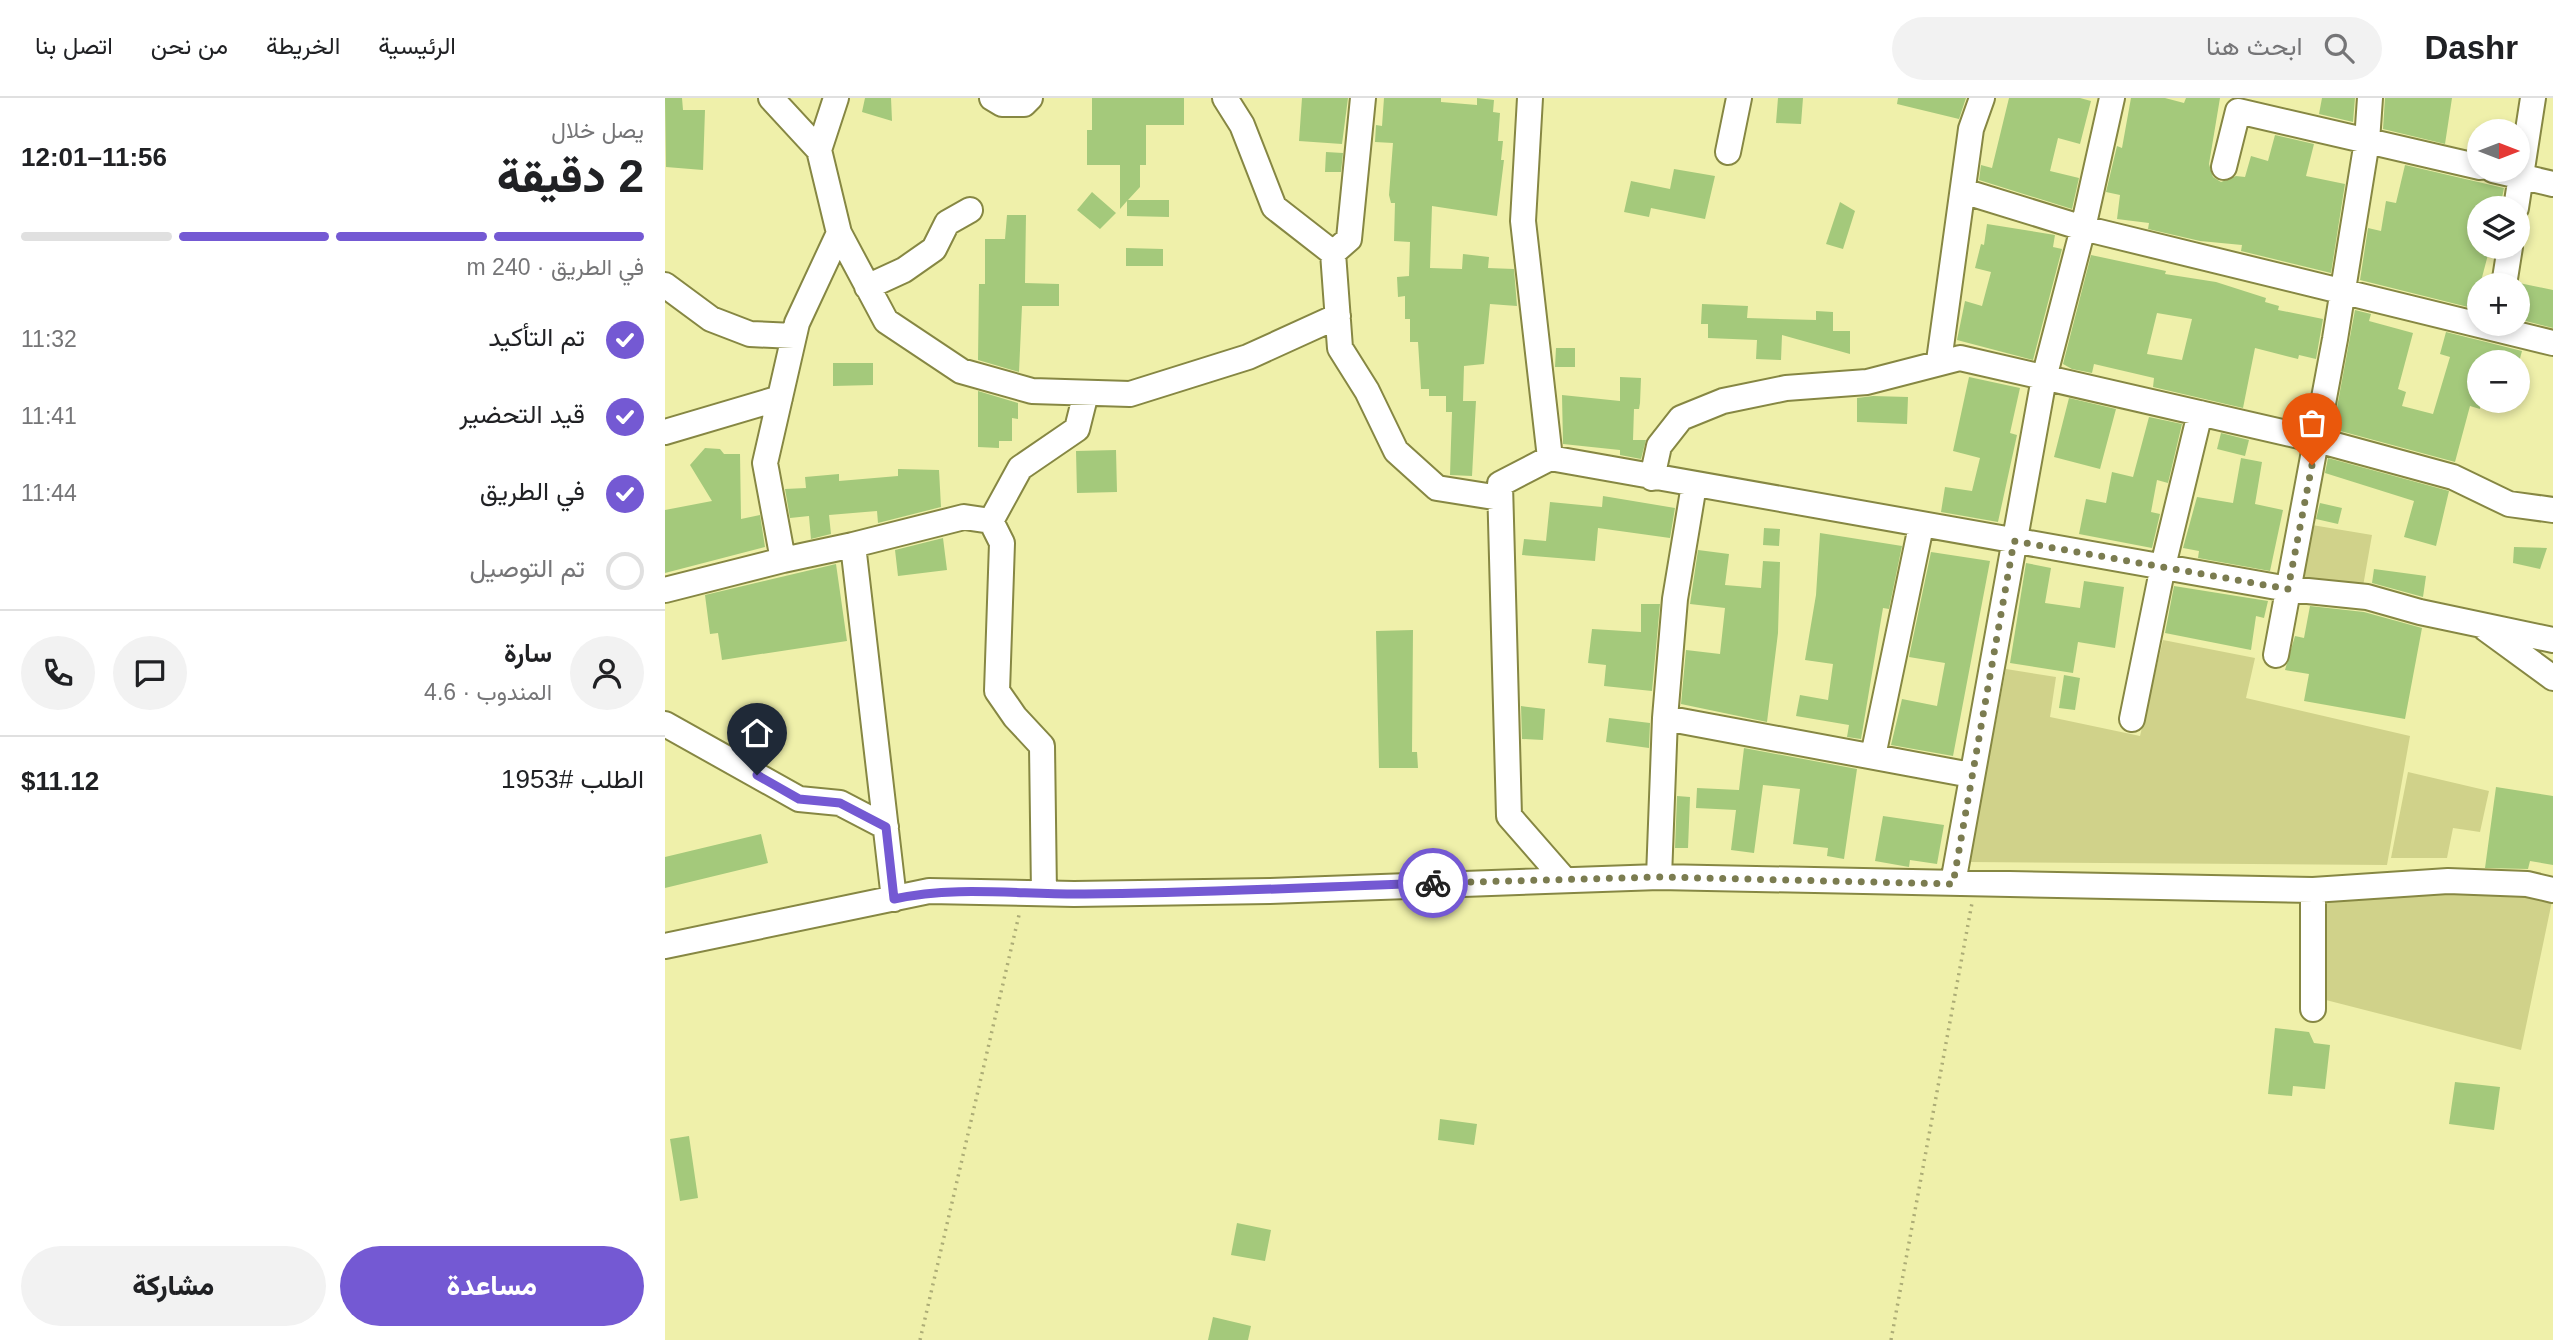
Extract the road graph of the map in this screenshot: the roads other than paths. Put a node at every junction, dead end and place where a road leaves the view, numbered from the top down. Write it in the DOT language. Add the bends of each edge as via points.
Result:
graph roads {
  1 [pos="771,98"];
  2 [pos="837,98"];
  3 [pos="992,98"];
  4 [pos="1030,98"];
  5 [pos="1225,98"];
  6 [pos="1363,98"];
  7 [pos="1530,98"];
  8 [pos="1739,98"];
  9 [pos="1982,98"];
  10 [pos="2112,98"];
  11 [pos="2370,98"];
  12 [pos="2533,98"];
  13 [pos="2530,119"];
  14 [pos="2367,141"];
  15 [pos="819,150"];
  16 [pos="1728,152"];
  17 [pos="2467,164"];
  18 [pos="2224,167"];
  19 [pos="2531,178"];
  20 [pos="2553,184"];
  21 [pos="1963,191"];
  22 [pos="970,210"];
  23 [pos="2083,228"];
  24 [pos="839,233"];
  25 [pos="1333,253"];
  26 [pos="665,285"];
  27 [pos="867,287"];
  28 [pos="2343,292"];
  29 [pos="1338,316"];
  30 [pos="2467,320"];
  31 [pos="794,336"];
  32 [pos="2529,336"];
  33 [pos="2553,343"];
  34 [pos="1939,361"];
  35 [pos="2044,378"];
  36 [pos="1086,393"];
  37 [pos="780,398"];
  38 [pos="2200,413"];
  39 [pos="665,432"];
  40 [pos="2317,440"];
  41 [pos="1550,458"];
  42 [pos="1653,478"];
  43 [pos="1694,485"];
  44 [pos="1500,498"];
  45 [pos="2553,510"];
  46 [pos="991,521"];
  47 [pos="1921,526"];
  48 [pos="2014,541"];
  49 [pos="853,545"];
  50 [pos="783,560"];
  51 [pos="2163,566"];
  52 [pos="2288,589"];
  53 [pos="665,590"];
  54 [pos="2481,625"];
  55 [pos="2553,640"];
  56 [pos="2276,655"];
  57 [pos="2553,678"];
  58 [pos="1665,718"];
  59 [pos="2132,719"];
  60 [pos="665,724"];
  61 [pos="1873,756"];
  62 [pos="1972,775"];
  63 [pos="886,827"];
  64 [pos="1659,877"];
  65 [pos="1563,878"];
  66 [pos="1964,884"];
  67 [pos="2313,890"];
  68 [pos="2553,890"];
  69 [pos="1034,893"];
  70 [pos="894,899"];
  71 [pos="665,946"];
  72 [pos="2313,1009"];
  1 -- 15 [label="street"];
  2 -- 15 [label="street"];
  3 -- 4 [label="street" via="1002,104 1024,104"];
  5 -- 25 [label="street" via="1242,125 1274,207"];
  6 -- 25 [label="street" via="1349,239"];
  7 -- 41 [label="street" via="1523,221"];
  8 -- 16 [label="street"];
  9 -- 21 [label="street" via="1972,129"];
  10 -- 23 [label="street"];
  11 -- 14 [label="street"];
  12 -- 13 [label="street"];
  14 -- 17 [label="street"];
  14 -- 18 [label="street" via="2238,111"];
  14 -- 28 [label="street"];
  15 -- 24 [label="street"];
  19 -- 20 [label="street"];
  21 -- 23 [label="street"];
  21 -- 34 [label="street"];
  22 -- 27 [label="street" via="947,223 934,249 904,271"];
  23 -- 28 [label="street"];
  23 -- 35 [label="street"];
  24 -- 27 [label="street"];
  24 -- 31 [label="street"];
  25 -- 29 [label="street"];
  26 -- 31 [label="street" via="711,319 750,334"];
  27 -- 36 [label="street" via="886,321 961,371 1032,391"];
  28 -- 30 [label="street"];
  28 -- 40 [label="street"];
  29 -- 36 [label="street" via="1248,358 1131,394"];
  29 -- 44 [label="street" via="1340,348 1396,452 1437,488"];
  31 -- 37 [label="street"];
  32 -- 33 [label="street"];
  34 -- 35 [label="street" via="1960,358"];
  34 -- 42 [label="street" via="1867,382 1786,388 1723,401 1681,418 1659,446"];
  35 -- 38 [label="street"];
  35 -- 48 [label="street"];
  36 -- 46 [label="street" via="1077,429 1020,468"];
  37 -- 39 [label="street"];
  37 -- 50 [label="street" via="765,463"];
  38 -- 40 [label="street"];
  38 -- 51 [label="street"];
  40 -- 45 [label="street" via="2453,477 2509,504"];
  40 -- 52 [label="street"];
  41 -- 42 [label="street"];
  41 -- 44 [label="street" via="1500,484"];
  42 -- 43 [label="street"];
  43 -- 47 [label="street"];
  43 -- 58 [label="street" via="1675,599"];
  44 -- 65 [label="street" via="1509,816"];
  46 -- 49 [label="street" via="964,517"];
  46 -- 69 [label="street" via="1002,543 997,691 1042,746"];
  47 -- 48 [label="street"];
  47 -- 61 [label="street"];
  48 -- 51 [label="street"];
  48 -- 62 [label="street"];
  49 -- 50 [label="street"];
  49 -- 63 [label="street"];
  50 -- 53 [label="street"];
  51 -- 52 [label="street"];
  51 -- 59 [label="street"];
  52 -- 54 [label="street" via="2367,597"];
  52 -- 56 [label="street"];
  54 -- 55 [label="street"];
  54 -- 57 [label="street"];
  58 -- 61 [label="street"];
  58 -- 64 [label="street"];
  60 -- 63 [label="street" via="799,799 840,803"];
  61 -- 62 [label="street"];
  62 -- 66 [label="street"];
  63 -- 70 [label="street"];
  64 -- 65 [label="street"];
  64 -- 66 [label="street"];
  65 -- 69 [label="street" via="1270,891"];
  66 -- 67 [label="street"];
  67 -- 68 [label="street" via="2448,881 2527,884"];
  67 -- 72 [label="street"];
  69 -- 70 [label="street" via="929,891"];
  70 -- 71 [label="street"];
}
